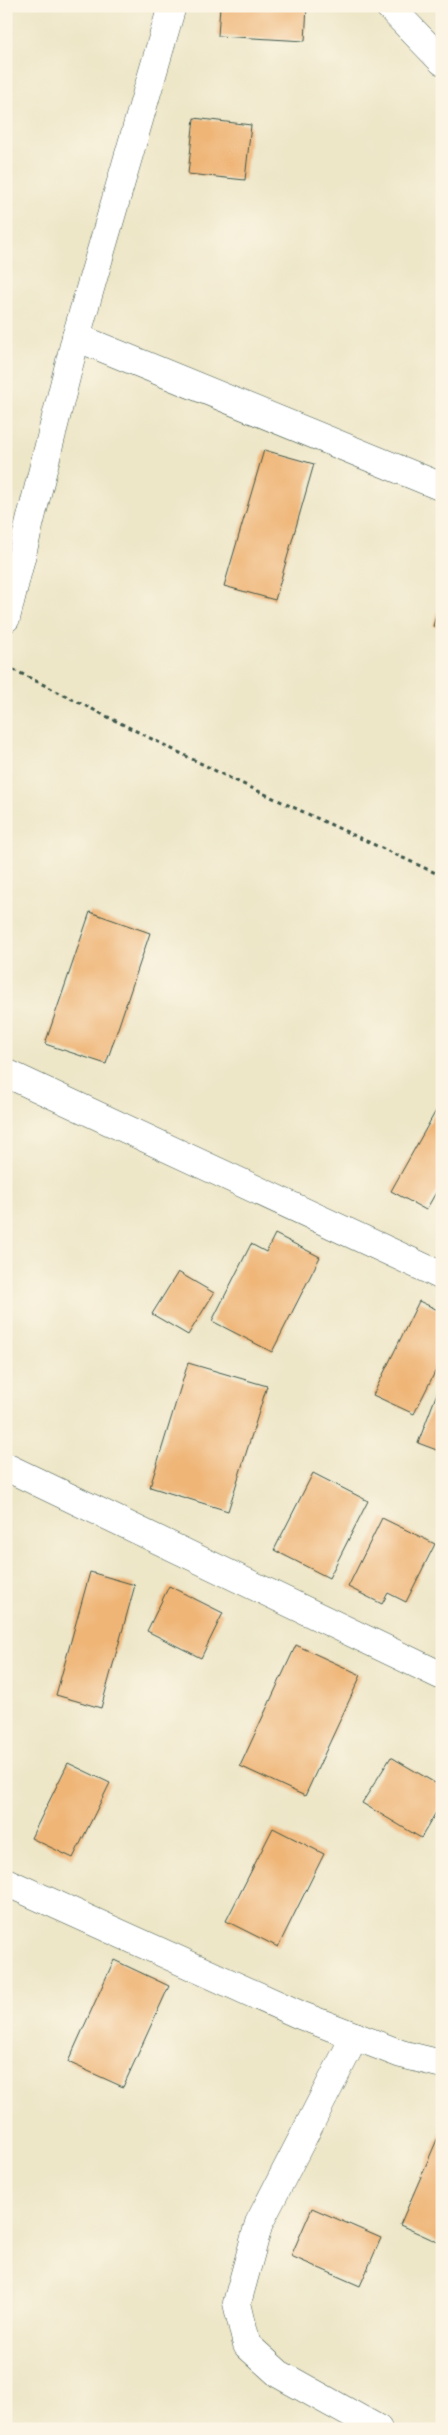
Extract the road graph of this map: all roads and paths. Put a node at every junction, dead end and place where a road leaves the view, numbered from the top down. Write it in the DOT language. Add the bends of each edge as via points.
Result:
graph roads {
  1 [pos="172,6"];
  2 [pos="389,6"];
  3 [pos="442,61"];
  4 [pos="76,336"];
  5 [pos="442,487"];
  6 [pos="6,618"];
  7 [pos="6,666"];
  8 [pos="442,876"];
  9 [pos="6,1073"];
  10 [pos="442,1276"];
  11 [pos="6,1467"];
  12 [pos="442,1676"];
  13 [pos="6,1882"];
  14 [pos="355,2036"];
  15 [pos="442,2064"];
  16 [pos="378,2429"];
  1 -- 4 [label="street"];
  2 -- 3 [label="street"];
  4 -- 5 [label="street"];
  4 -- 6 [label="street"];
  7 -- 8 [label="path" via="230,778"];
  9 -- 10 [label="street"];
  11 -- 12 [label="street"];
  13 -- 14 [label="street" via="300,2015"];
  14 -- 15 [label="street" via="401,2054"];
  14 -- 16 [label="street" via="259,2223 237,2303 247,2345 279,2374"];
}
